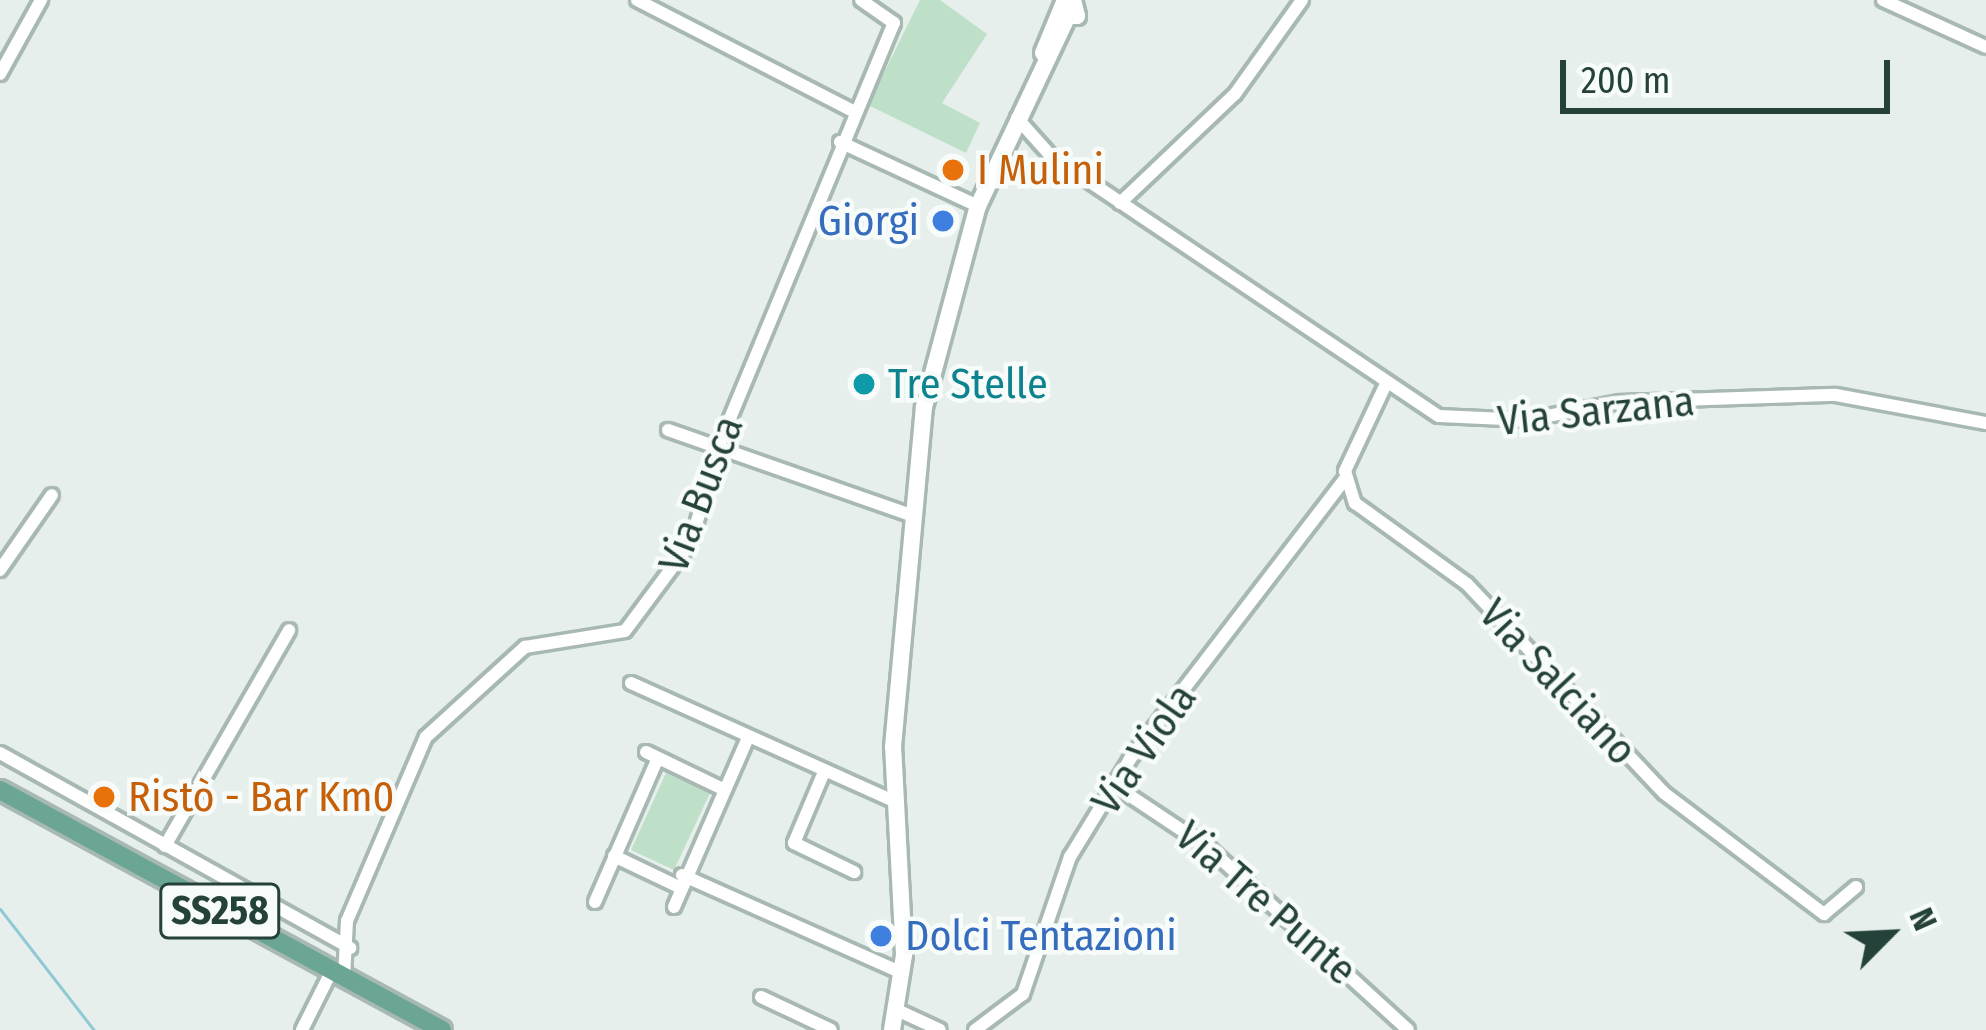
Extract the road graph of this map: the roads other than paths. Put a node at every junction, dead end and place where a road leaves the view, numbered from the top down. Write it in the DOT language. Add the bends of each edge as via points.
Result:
graph roads {
  1 [pos="41,0"];
  2 [pos="637,0"];
  3 [pos="862,0"];
  4 [pos="1302,0"];
  5 [pos="1883,0"];
  6 [pos="1070,4"];
  7 [pos="1986,47"];
  8 [pos="0,74"];
  9 [pos="853,111"];
  10 [pos="1016,116"];
  11 [pos="840,142"];
  12 [pos="1120,203"];
  13 [pos="978,206"];
  14 [pos="1384,388"];
  15 [pos="1986,423"];
  16 [pos="668,430"];
  17 [pos="719,445"];
  18 [pos="1344,480"];
  19 [pos="52,495"];
  20 [pos="914,516"];
  21 [pos="0,570"];
  22 [pos="289,630"];
  23 [pos="631,683"];
  24 [pos="748,738"];
  25 [pos="0,753"];
  26 [pos="824,772"];
  27 [pos="1117,787"];
  28 [pos="723,789"];
  29 [pos="0,790"];
  30 [pos="893,801"];
  31 [pos="165,847"];
  32 [pos="614,856"];
  33 [pos="854,872"];
  34 [pos="680,880"];
  35 [pos="1856,887"];
  36 [pos="595,902"];
  37 [pos="674,907"];
  38 [pos="350,948"];
  39 [pos="902,973"];
  40 [pos="338,975"];
  41 [pos="761,997"];
  42 [pos="897,1010"];
  43 [pos="302,1030"];
  44 [pos="442,1030"];
  45 [pos="831,1030"];
  46 [pos="892,1030"];
  47 [pos="940,1030"];
  48 [pos="975,1030"];
  49 [pos="1408,1030"];
  1 -- 8 [label="street"];
  2 -- 9 [label="street"];
  3 -- 9 [label="street, Via Busca" via="894,23"];
  4 -- 12 [label="street" via="1235,94"];
  5 -- 7 [label="street"];
  6 -- 10 [label="main road"];
  9 -- 11 [label="street, Via Busca"];
  10 -- 12 [label="street, Via Sarzana"];
  10 -- 13 [label="main road"];
  11 -- 13 [label="street"];
  11 -- 17 [label="street, Via Busca"];
  12 -- 14 [label="street, Via Sarzana" via="1282,303"];
  13 -- 20 [label="main road" via="934,353"];
  14 -- 15 [label="street, Via Sarzana" via="1475,423 1619,402 1836,395"];
  14 -- 18 [label="street"];
  16 -- 17 [label="street"];
  17 -- 20 [label="street"];
  17 -- 38 [label="street, Via Busca" via="691,542 642,619 610,636 525,647 426,737 347,921"];
  18 -- 27 [label="street, Via Viola"];
  18 -- 35 [label="street, Via Salciano" via="1355,503 1506,622 1578,714 1664,794 1824,914"];
  19 -- 21 [label="street"];
  20 -- 30 [label="main road"];
  22 -- 31 [label="street"];
  23 -- 24 [label="street"];
  24 -- 26 [label="street"];
  24 -- 28 [label="street"];
  25 -- 31 [label="street"];
  26 -- 30 [label="street"];
  26 -- 33 [label="street" via="794,843"];
  27 -- 48 [label="street, Via Viola" via="1070,857 1023,994"];
  27 -- 49 [label="street, Via Tre Punte" via="1210,849"];
  28 -- 32 [label="street" via="652,754"];
  28 -- 34 [label="street"];
  29 -- 40 [label="main road, SS258"];
  30 -- 39 [label="main road"];
  31 -- 38 [label="street"];
  32 -- 34 [label="street"];
  32 -- 36 [label="street"];
  34 -- 37 [label="street"];
  34 -- 39 [label="street"];
  38 -- 40 [label="street, Via Busca"];
  39 -- 42 [label="main road"];
  40 -- 43 [label="street, Via Busca"];
  40 -- 44 [label="main road, SS258"];
  41 -- 45 [label="street"];
  42 -- 46 [label="main road"];
  42 -- 47 [label="street"];
}
